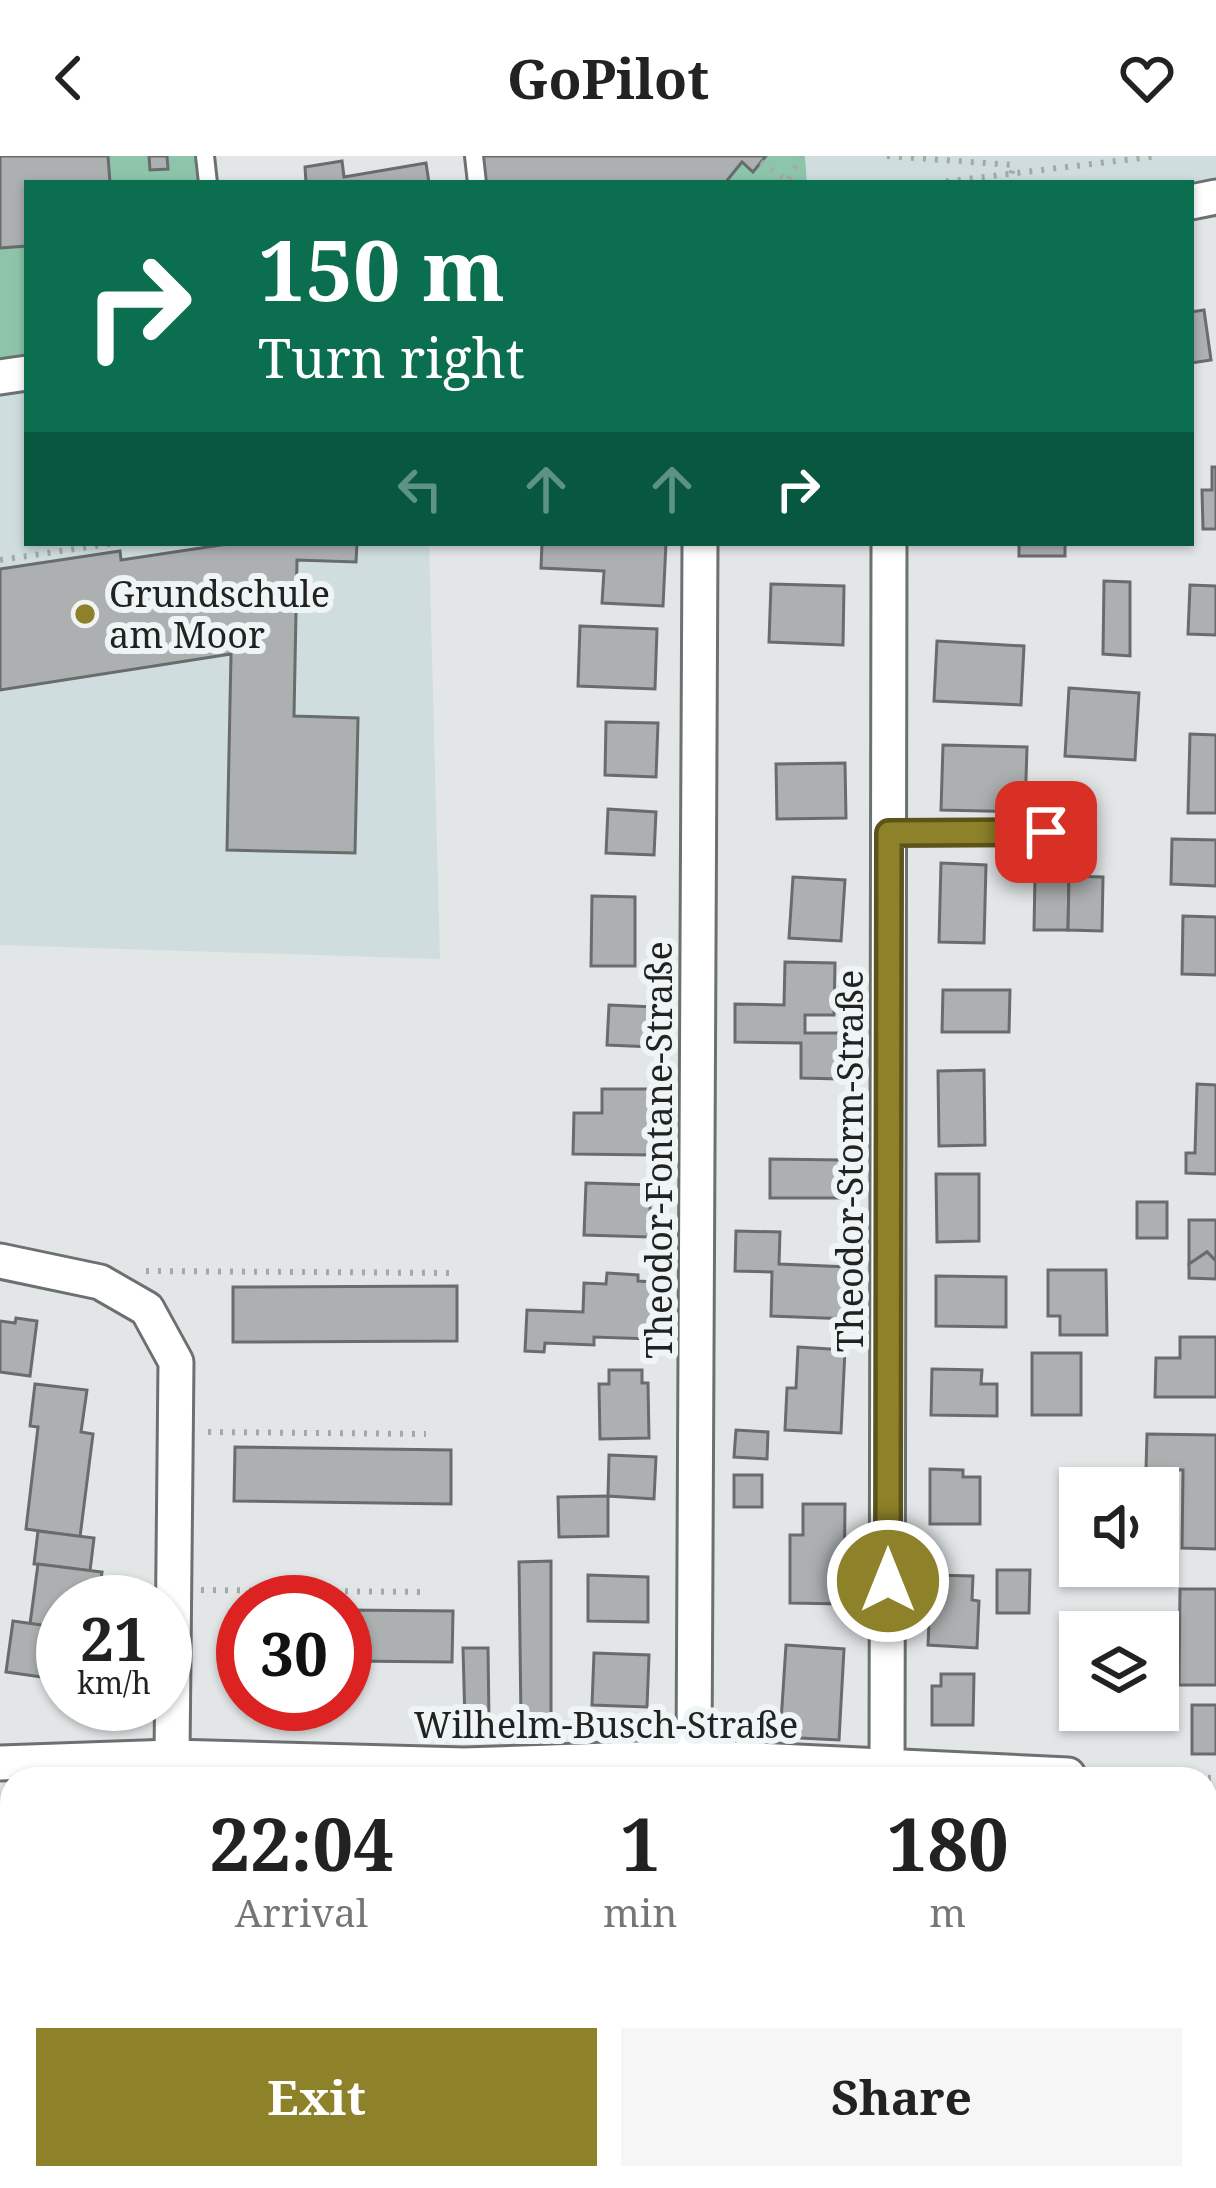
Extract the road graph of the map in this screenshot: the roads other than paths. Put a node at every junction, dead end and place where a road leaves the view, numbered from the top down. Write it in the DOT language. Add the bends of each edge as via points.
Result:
graph roads {
  1 [pos="700,546"];
  2 [pos="889,546"];
  3 [pos="1085,832"];
  4 [pos="889,833"];
  5 [pos="0,1262"];
  6 [pos="172,1757"];
  7 [pos="694,1757"];
  8 [pos="0,1763"];
  9 [pos="367,1767"];
  10 [pos="541,1767"];
  11 [pos="815,1767"];
  12 [pos="887,1767"];
  1 -- 7 [label="street, Theodor-Fontane-Straße"];
  2 -- 4 [label="street, Theodor-Storm-Straße"];
  3 -- 4 [label="lane"];
  4 -- 12 [label="street, Theodor-Storm-Straße"];
  5 -- 6 [label="street" via="100,1282 147,1309 176,1362"];
  6 -- 8 [label="street, Wilhelm-Busch-Straße"];
  6 -- 9 [label="street, Wilhelm-Busch-Straße"];
  7 -- 10 [label="street, Wilhelm-Busch-Straße"];
  7 -- 11 [label="street, Wilhelm-Busch-Straße"];
}
